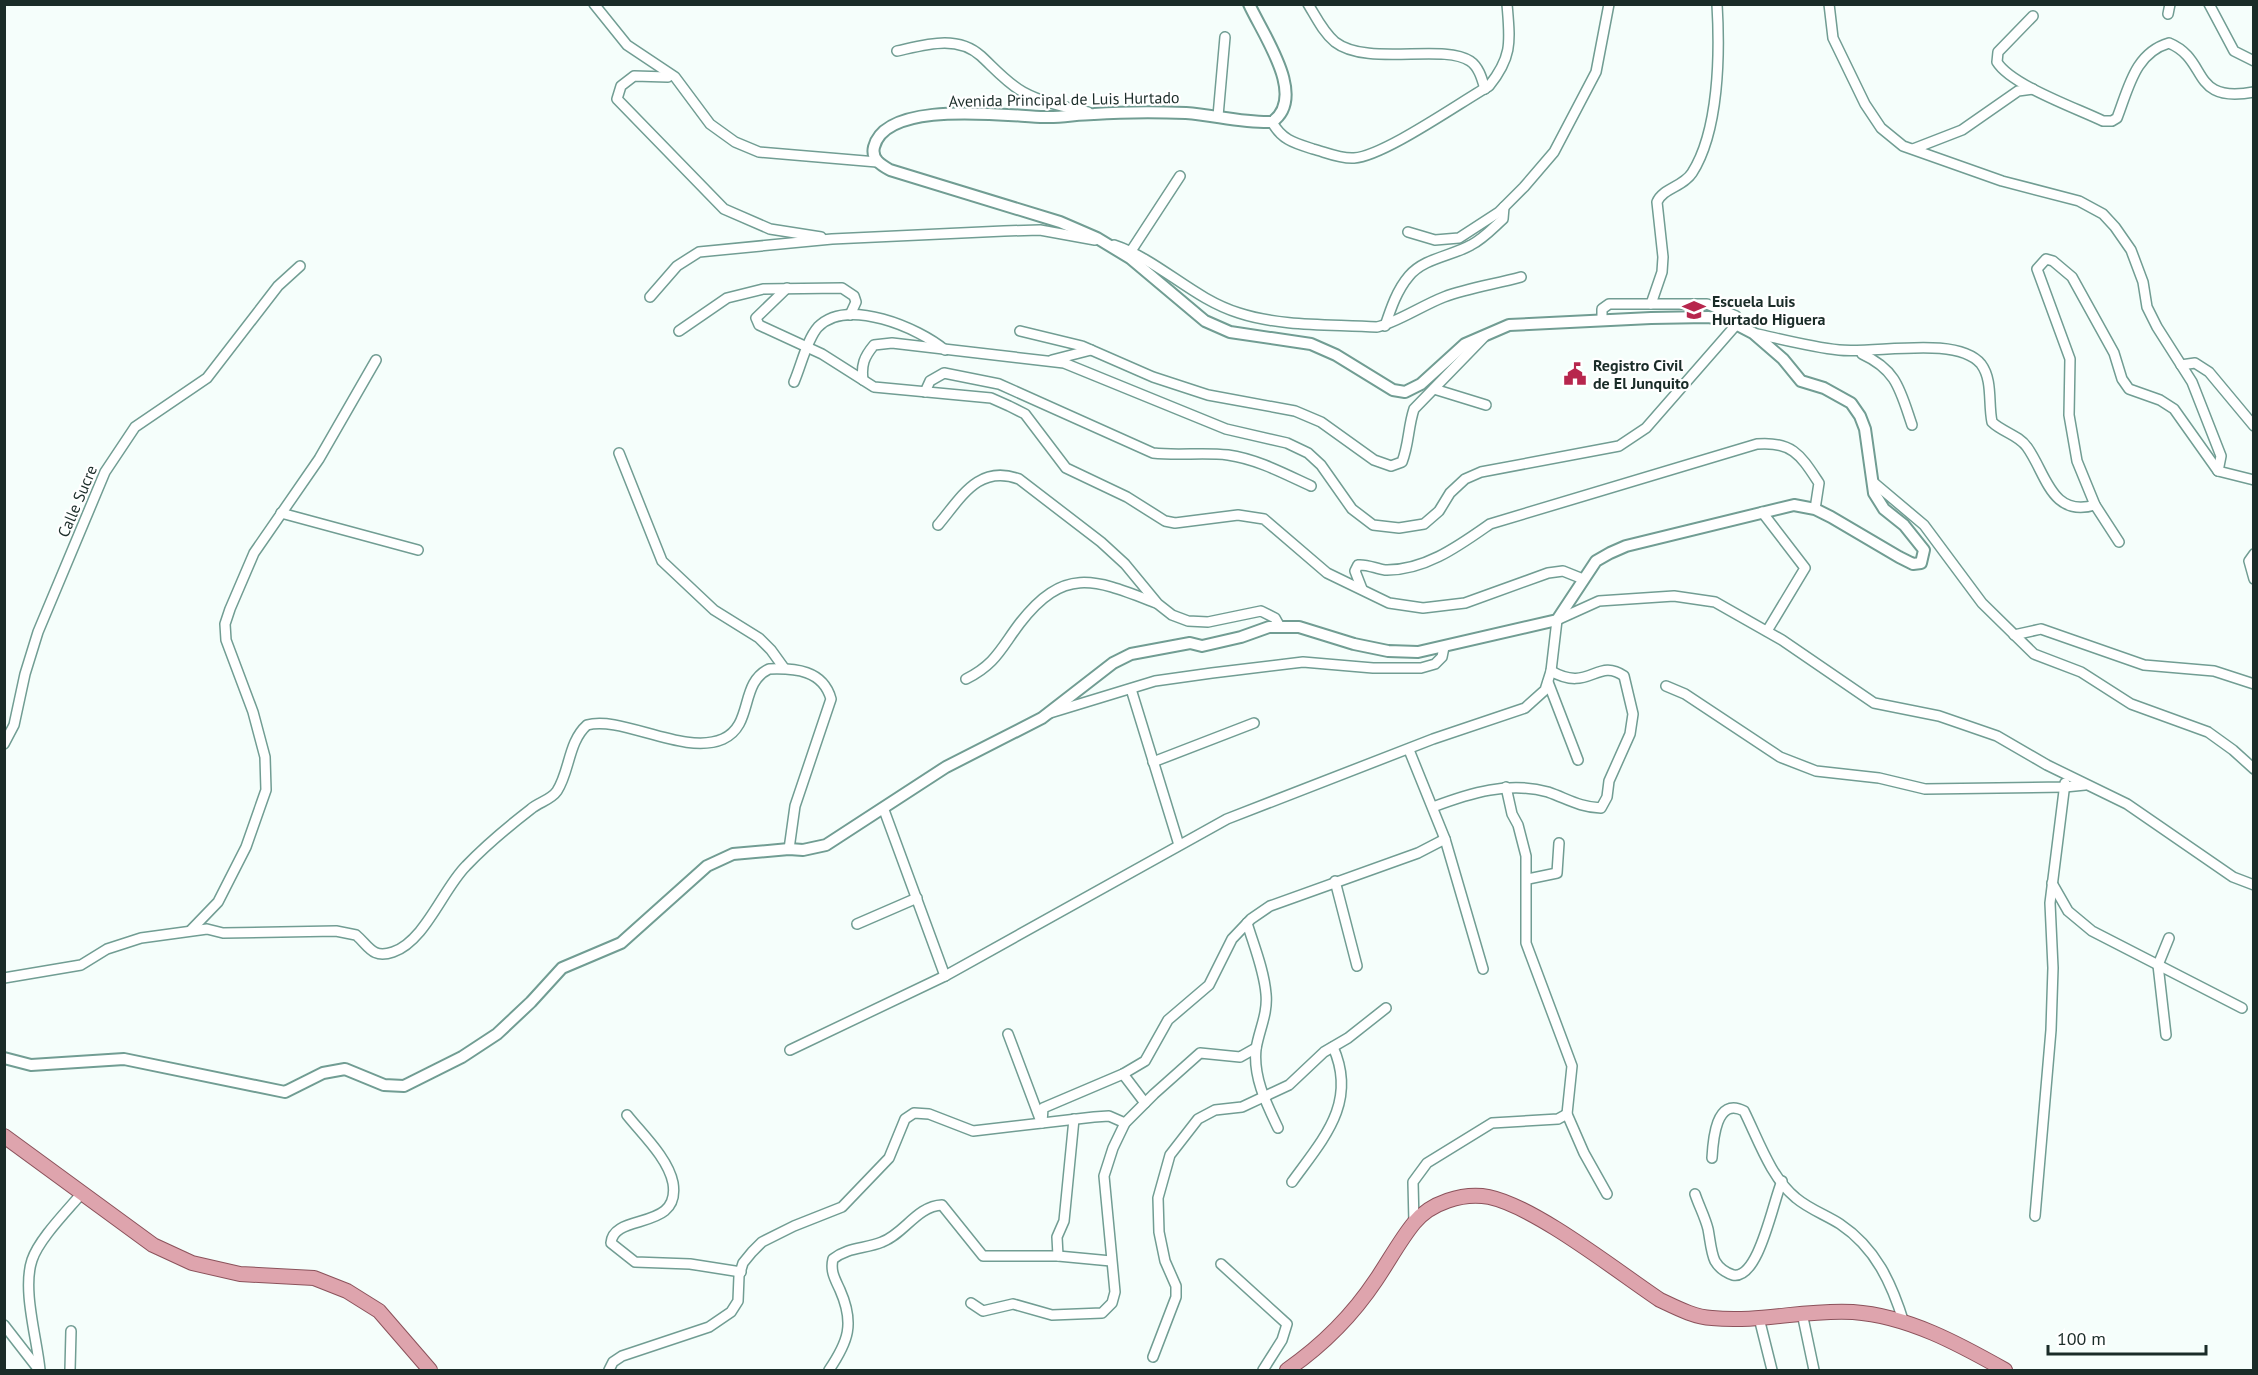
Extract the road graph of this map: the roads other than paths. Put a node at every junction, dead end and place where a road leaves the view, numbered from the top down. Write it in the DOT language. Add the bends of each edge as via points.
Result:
graph roads {
  1 [pos="594,4"];
  2 [pos="1249,4"];
  3 [pos="1308,4"];
  4 [pos="1507,4"];
  5 [pos="1609,4"];
  6 [pos="1717,4"];
  7 [pos="1829,4"];
  8 [pos="2209,4"];
  9 [pos="2033,16"];
  10 [pos="1225,37"];
  11 [pos="897,51"];
  12 [pos="2253,61"];
  13 [pos="675,77"];
  14 [pos="1485,88"];
  15 [pos="2033,89"];
  16 [pos="2253,92"];
  17 [pos="1094,114"];
  18 [pos="1218,116"];
  19 [pos="1272,122"];
  20 [pos="1913,149"];
  21 [pos="877,162"];
  22 [pos="1180,176"];
  23 [pos="1504,207"];
  24 [pos="1408,231"];
  25 [pos="832,238"];
  26 [pos="1103,242"];
  27 [pos="1131,251"];
  28 [pos="300,266"];
  29 [pos="1521,277"];
  30 [pos="788,288"];
  31 [pos="650,297"];
  32 [pos="1651,304"];
  33 [pos="850,315"];
  34 [pos="1602,320"];
  35 [pos="1736,325"];
  36 [pos="1385,326"];
  37 [pos="679,331"];
  38 [pos="1020,331"];
  39 [pos="1488,333"];
  40 [pos="1753,333"];
  41 [pos="808,348"];
  42 [pos="945,350"];
  43 [pos="1091,350"];
  44 [pos="1857,351"];
  45 [pos="376,360"];
  46 [pos="1047,361"];
  47 [pos="2181,365"];
  48 [pos="863,381"];
  49 [pos="794,382"];
  50 [pos="1434,389"];
  51 [pos="925,392"];
  52 [pos="1486,405"];
  53 [pos="1912,424"];
  54 [pos="2253,426"];
  55 [pos="619,453"];
  56 [pos="2218,471"];
  57 [pos="2253,480"];
  58 [pos="1873,482"];
  59 [pos="1311,486"];
  60 [pos="2095,505"];
  61 [pos="1815,509"];
  62 [pos="1762,512"];
  63 [pos="281,513"];
  64 [pos="938,525"];
  65 [pos="2119,542"];
  66 [pos="418,550"];
  67 [pos="2253,554"];
  68 [pos="1583,579"];
  69 [pos="2253,579"];
  70 [pos="1362,589"];
  71 [pos="1158,604"];
  72 [pos="1557,620"];
  73 [pos="1280,627"];
  74 [pos="1767,631"];
  75 [pos="2014,635"];
  76 [pos="1444,647"];
  77 [pos="784,669"];
  78 [pos="1551,671"];
  79 [pos="966,679"];
  80 [pos="1548,682"];
  81 [pos="2253,684"];
  82 [pos="1666,686"];
  83 [pos="1131,689"];
  84 [pos="1050,713"];
  85 [pos="1254,723"];
  86 [pos="4,744"];
  87 [pos="1408,750"];
  88 [pos="1578,760"];
  89 [pos="1153,762"];
  90 [pos="2253,769"];
  91 [pos="2067,775"];
  92 [pos="2086,784"];
  93 [pos="1506,787"];
  94 [pos="2065,787"];
  95 [pos="1433,807"];
  96 [pos="884,810"];
  97 [pos="1445,839"];
  98 [pos="1559,843"];
  99 [pos="1179,845"];
  100 [pos="789,849"];
  101 [pos="1528,879"];
  102 [pos="1335,881"];
  103 [pos="2052,883"];
  104 [pos="2253,885"];
  105 [pos="917,898"];
  106 [pos="1247,923"];
  107 [pos="857,924"];
  108 [pos="191,930"];
  109 [pos="2169,938"];
  110 [pos="2158,965"];
  111 [pos="1357,966"];
  112 [pos="1483,969"];
  113 [pos="945,976"];
  114 [pos="4,978"];
  115 [pos="1386,1008"];
  116 [pos="2242,1008"];
  117 [pos="1008,1034"];
  118 [pos="2166,1035"];
  119 [pos="1333,1047"];
  120 [pos="1256,1048"];
  121 [pos="790,1050"];
  122 [pos="4,1058"];
  123 [pos="1123,1074"];
  124 [pos="1263,1097"];
  125 [pos="1145,1102"];
  126 [pos="1567,1114"];
  127 [pos="627,1115"];
  128 [pos="1074,1119"];
  129 [pos="1042,1123"];
  130 [pos="1125,1123"];
  131 [pos="1278,1128"];
  132 [pos="4,1136"];
  133 [pos="1712,1158"];
  134 [pos="1782,1181"];
  135 [pos="1292,1182"];
  136 [pos="82,1193"];
  137 [pos="1607,1194"];
  138 [pos="1695,1194"];
  139 [pos="2035,1216"];
  140 [pos="1414,1222"];
  141 [pos="1058,1256"];
  142 [pos="1111,1261"];
  143 [pos="1221,1264"];
  144 [pos="741,1272"];
  145 [pos="971,1303"];
  146 [pos="1802,1313"];
  147 [pos="1759,1318"];
  148 [pos="1904,1323"];
  149 [pos="4,1325"];
  150 [pos="71,1331"];
  151 [pos="1153,1357"];
  152 [pos="39,1371"];
  153 [pos="70,1371"];
  154 [pos="430,1371"];
  155 [pos="609,1371"];
  156 [pos="829,1371"];
  157 [pos="1263,1371"];
  158 [pos="1287,1371"];
  159 [pos="1772,1371"];
  160 [pos="1814,1371"];
  161 [pos="2005,1371"];
  1 -- 13 [label="street" via="627,45"];
  2 -- 19 [label="street" via="1286,82 1285,109"];
  3 -- 14 [label="street" via="1336,43 1352,50 1460,56 1479,71"];
  4 -- 14 [label="street" via="1509,54 1501,72"];
  5 -- 23 [label="street" via="1596,72 1576,112 1554,152"];
  6 -- 32 [label="street" via="1711,127 1689,177 1656,202 1663,257"];
  7 -- 20 [label="street" via="1833,38 1865,104 1881,128"];
  8 -- 12 [label="street" via="2234,51"];
  9 -- 15 [label="street" via="1998,52 1997,62 2001,69"];
  10 -- 18 [label="street"];
  11 -- 17 [label="street" via="941,41 963,46 978,53 1021,91 1047,103"];
  13 -- 21 [label="street" via="710,124 735,142 759,152"];
  13 -- 25 [label="street" via="634,76 621,86 618,99 724,210 770,230"];
  14 -- 19 [label="street" via="1386,147 1354,158 1288,141"];
  15 -- 16 [label="street" via="2112,121 2117,118 2139,62 2156,47 2169,43 2181,48 2206,84 2222,94"];
  15 -- 20 [label="street" via="2018,91 1962,130"];
  17 -- 18 [label="street, Avenida Principal de Luis Hurtado"];
  17 -- 21 [label="street, Avenida Principal de Luis Hurtado" via="1046,117 970,112 906,120 888,125 877,138 873,150"];
  18 -- 19 [label="street, Avenida Principal de Luis Hurtado"];
  20 -- 47 [label="street" via="2002,182 2079,201 2103,214 2131,250 2147,307"];
  21 -- 26 [label="street" via="890,170 1060,222"];
  22 -- 27 [label="street"];
  23 -- 24 [label="street" via="1459,238 1435,240"];
  23 -- 36 [label="street" via="1503,219 1471,246 1427,262 1410,274 1395,297"];
  25 -- 26 [label="street" via="1040,230"];
  25 -- 31 [label="street" via="699,252 677,266"];
  26 -- 27 [label="street"];
  26 -- 39 [label="street" via="1130,258 1205,321 1230,332 1311,344 1393,390 1406,392 1421,384 1465,344"];
  27 -- 36 [label="street" via="1191,289 1239,313 1272,320"];
  28 -- 86 [label="street, Calle Sucre" via="278,286 207,378 135,427 118,451 96,490 38,632 14,725"];
  29 -- 36 [label="street" via="1447,296 1415,308"];
  30 -- 33 [label="street" via="842,288 856,302"];
  30 -- 37 [label="street" via="763,289 728,298"];
  30 -- 41 [label="street" via="756,318 759,325"];
  32 -- 34 [label="street" via="1609,304 1602,309"];
  32 -- 35 [label="street" via="1707,304 1736,316"];
  33 -- 41 [label="street" via="830,318 816,329"];
  33 -- 42 [label="street" via="914,329"];
  34 -- 35 [label="street" via="1708,317"];
  34 -- 39 [label="street" via="1509,325"];
  35 -- 40 [label="street"];
  35 -- 46 [label="street" via="1646,428 1619,447 1481,472 1465,479 1450,493 1439,512 1424,524 1399,528 1373,525 1352,509 1322,465 1287,443 1226,429 1104,378"];
  38 -- 43 [label="street"];
  39 -- 50 [label="street"];
  40 -- 44 [label="street"];
  40 -- 58 [label="street" via="1801,381 1824,387 1851,403 1865,429"];
  41 -- 48 [label="street"];
  41 -- 49 [label="street"];
  42 -- 46 [label="street"];
  42 -- 48 [label="street" via="892,343 874,345 861,366"];
  43 -- 46 [label="street"];
  43 -- 50 [label="street" via="1208,395 1295,411 1321,422 1374,460 1391,466 1402,462 1408,448 1414,409"];
  44 -- 53 [label="street" via="1892,373"];
  44 -- 60 [label="street" via="1942,348 1974,357 1988,378 1992,422 2026,444 2049,488 2062,502 2078,508"];
  45 -- 63 [label="street" via="319,459"];
  47 -- 54 [label="street" via="2195,363 2209,372"];
  47 -- 56 [label="street" via="2192,382 2221,456"];
  48 -- 51 [label="street" via="894,391"];
  50 -- 52 [label="street"];
  51 -- 59 [label="street" via="930,381 944,373 999,384 1153,453 1231,455"];
  51 -- 70 [label="street" via="991,398 1025,414 1066,468 1127,496 1166,521 1238,515 1264,519 1327,573"];
  55 -- 77 [label="street" via="662,561 714,610 759,638"];
  56 -- 57 [label="street"];
  56 -- 60 [label="street" via="2174,409 2129,389 2072,277 2046,259 2037,268 2070,359 2069,415 2073,439 2077,461"];
  58 -- 61 [label="street" via="1874,493 1884,509 1904,525 1924,550 1921,563 1913,564 1899,557"];
  58 -- 75 [label="street" via="1924,525 1982,603"];
  60 -- 65 [label="street"];
  61 -- 62 [label="street" via="1794,505"];
  61 -- 70 [label="street" via="1819,483 1801,456 1787,447 1757,444 1490,524 1457,548 1415,566 1384,570 1358,565 1355,571"];
  62 -- 68 [label="street" via="1626,546 1596,561"];
  62 -- 74 [label="street" via="1805,568"];
  63 -- 66 [label="street"];
  63 -- 108 [label="street" via="254,553 225,624 226,640 265,757 266,790 246,847 218,902"];
  64 -- 71 [label="street" via="974,482 1005,474 1019,479 1101,542"];
  67 -- 69 [label="street" via="2249,561"];
  68 -- 70 [label="street" via="1563,571 1548,573 1465,603 1424,608 1389,603"];
  68 -- 72 [label="street"];
  71 -- 73 [label="street" via="1188,621 1208,622 1261,611 1275,618"];
  71 -- 79 [label="street" via="1114,587 1084,582 1063,585 1045,596 986,669"];
  72 -- 74 [label="street" via="1599,601 1674,597 1715,602"];
  72 -- 76 [label="street"];
  72 -- 78 [label="street"];
  73 -- 76 [label="street" via="1299,627 1388,651 1418,652"];
  73 -- 84 [label="street" via="1202,646 1190,643 1131,654 1113,663"];
  74 -- 91 [label="street" via="1874,703 1939,716 1997,736"];
  75 -- 81 [label="street" via="2042,629 2144,665 2214,671"];
  75 -- 90 [label="street" via="2034,654 2081,672 2130,704 2208,732"];
  76 -- 83 [label="street" via="1436,664 1421,668 1303,662 1189,676"];
  77 -- 100 [label="street" via="814,675 828,686 831,699 795,806"];
  77 -- 108 [label="street" via="769,669 756,677 740,723 720,740 682,741 603,724 587,725 576,741 556,793 465,866 425,924 395,951 372,952 356,935 336,931"];
  78 -- 80 [label="street"];
  78 -- 93 [label="street" via="1576,680 1606,669 1615,669 1624,676 1633,714 1630,734 1609,781 1607,797 1601,808 1583,807 1547,792"];
  80 -- 87 [label="street" via="1545,690 1525,708"];
  80 -- 88 [label="street"];
  82 -- 94 [label="street" via="1685,694 1780,757 1816,771 1879,778 1925,789"];
  83 -- 84 [label="street"];
  83 -- 89 [label="street"];
  84 -- 96 [label="street" via="946,768"];
  85 -- 89 [label="street"];
  87 -- 95 [label="street"];
  87 -- 99 [label="street" via="1227,819"];
  89 -- 99 [label="street"];
  91 -- 92 [label="street"];
  91 -- 94 [label="street"];
  92 -- 94 [label="street"];
  92 -- 104 [label="street" via="2127,804 2233,877"];
  93 -- 95 [label="street"];
  93 -- 101 [label="street" via="1526,856"];
  94 -- 103 [label="street"];
  95 -- 97 [label="street"];
  96 -- 100 [label="street" via="826,845"];
  96 -- 105 [label="street"];
  97 -- 102 [label="street" via="1418,853"];
  97 -- 112 [label="street"];
  98 -- 101 [label="street" via="1557,873"];
  99 -- 113 [label="street"];
  100 -- 122 [label="street" via="733,855 707,866 621,943 562,968 496,1034 455,1061 404,1086 384,1085 345,1069 323,1073 285,1092 124,1059 31,1065"];
  101 -- 126 [label="street" via="1526,943 1572,1066"];
  102 -- 106 [label="street" via="1270,906"];
  102 -- 111 [label="street"];
  103 -- 110 [label="street" via="2080,923"];
  103 -- 139 [label="street" via="2051,1030"];
  105 -- 107 [label="street"];
  105 -- 113 [label="street"];
  106 -- 120 [label="street" via="1266,996"];
  106 -- 123 [label="street" via="1232,939 1209,986 1168,1020 1145,1061"];
  108 -- 114 [label="street" via="141,938 107,949 81,965"];
  109 -- 110 [label="street"];
  110 -- 116 [label="street"];
  110 -- 118 [label="street"];
  113 -- 121 [label="street"];
  115 -- 119 [label="street"];
  117 -- 129 [label="street"];
  119 -- 124 [label="street" via="1289,1085"];
  119 -- 135 [label="street" via="1340,1063 1341,1099 1328,1133"];
  120 -- 124 [label="street"];
  120 -- 125 [label="street" via="1240,1057 1200,1053"];
  123 -- 125 [label="street"];
  123 -- 129 [label="street" via="1043,1108"];
  124 -- 131 [label="street"];
  124 -- 151 [label="street" via="1242,1107 1215,1110 1198,1119 1164,1169 1158,1198 1159,1232 1176,1297"];
  125 -- 130 [label="street"];
  126 -- 137 [label="street"];
  126 -- 140 [label="street" via="1558,1119 1492,1123 1428,1163 1413,1182"];
  127 -- 144 [label="street" via="663,1161 673,1183 672,1199 659,1216 618,1229 611,1236 611,1243 635,1262 690,1264"];
  128 -- 129 [label="street"];
  128 -- 130 [label="street" via="1109,1116"];
  128 -- 141 [label="street"];
  129 -- 144 [label="street" via="973,1131 929,1114 914,1113 905,1119 889,1158 842,1207 762,1242"];
  130 -- 142 [label="street" via="1104,1176"];
  132 -- 136 [label="main road"];
  133 -- 134 [label="street" via="1713,1134 1720,1118 1727,1108 1736,1107 1744,1111"];
  134 -- 138 [label="street" via="1757,1258 1747,1272 1737,1276 1727,1273 1715,1261"];
  134 -- 148 [label="street" via="1795,1198 1842,1225 1879,1263 1892,1284"];
  136 -- 152 [label="street" via="32,1258 29,1296"];
  136 -- 154 [label="main road" via="153,1245 192,1263 240,1274 314,1278 347,1291 379,1311"];
  140 -- 147 [label="main road" via="1429,1208 1447,1201 1488,1197 1528,1213 1676,1308 1711,1318"];
  140 -- 158 [label="main road" via="1375,1282 1334,1334"];
  141 -- 142 [label="street"];
  141 -- 156 [label="street" via="983,1256 942,1205 931,1206 884,1242 842,1252 833,1259 831,1269 849,1322 844,1348"];
  142 -- 145 [label="street" via="1115,1292 1102,1313 1052,1316 1013,1304 983,1311"];
  143 -- 157 [label="street" via="1287,1324"];
  144 -- 155 [label="street" via="738,1301 731,1312 709,1327 622,1356"];
  146 -- 147 [label="main road"];
  146 -- 148 [label="main road" via="1853,1312"];
  146 -- 160 [label="street"];
  147 -- 159 [label="street"];
  148 -- 161 [label="main road" via="1959,1344"];
  149 -- 152 [label="street"];
  150 -- 153 [label="street"];
}
